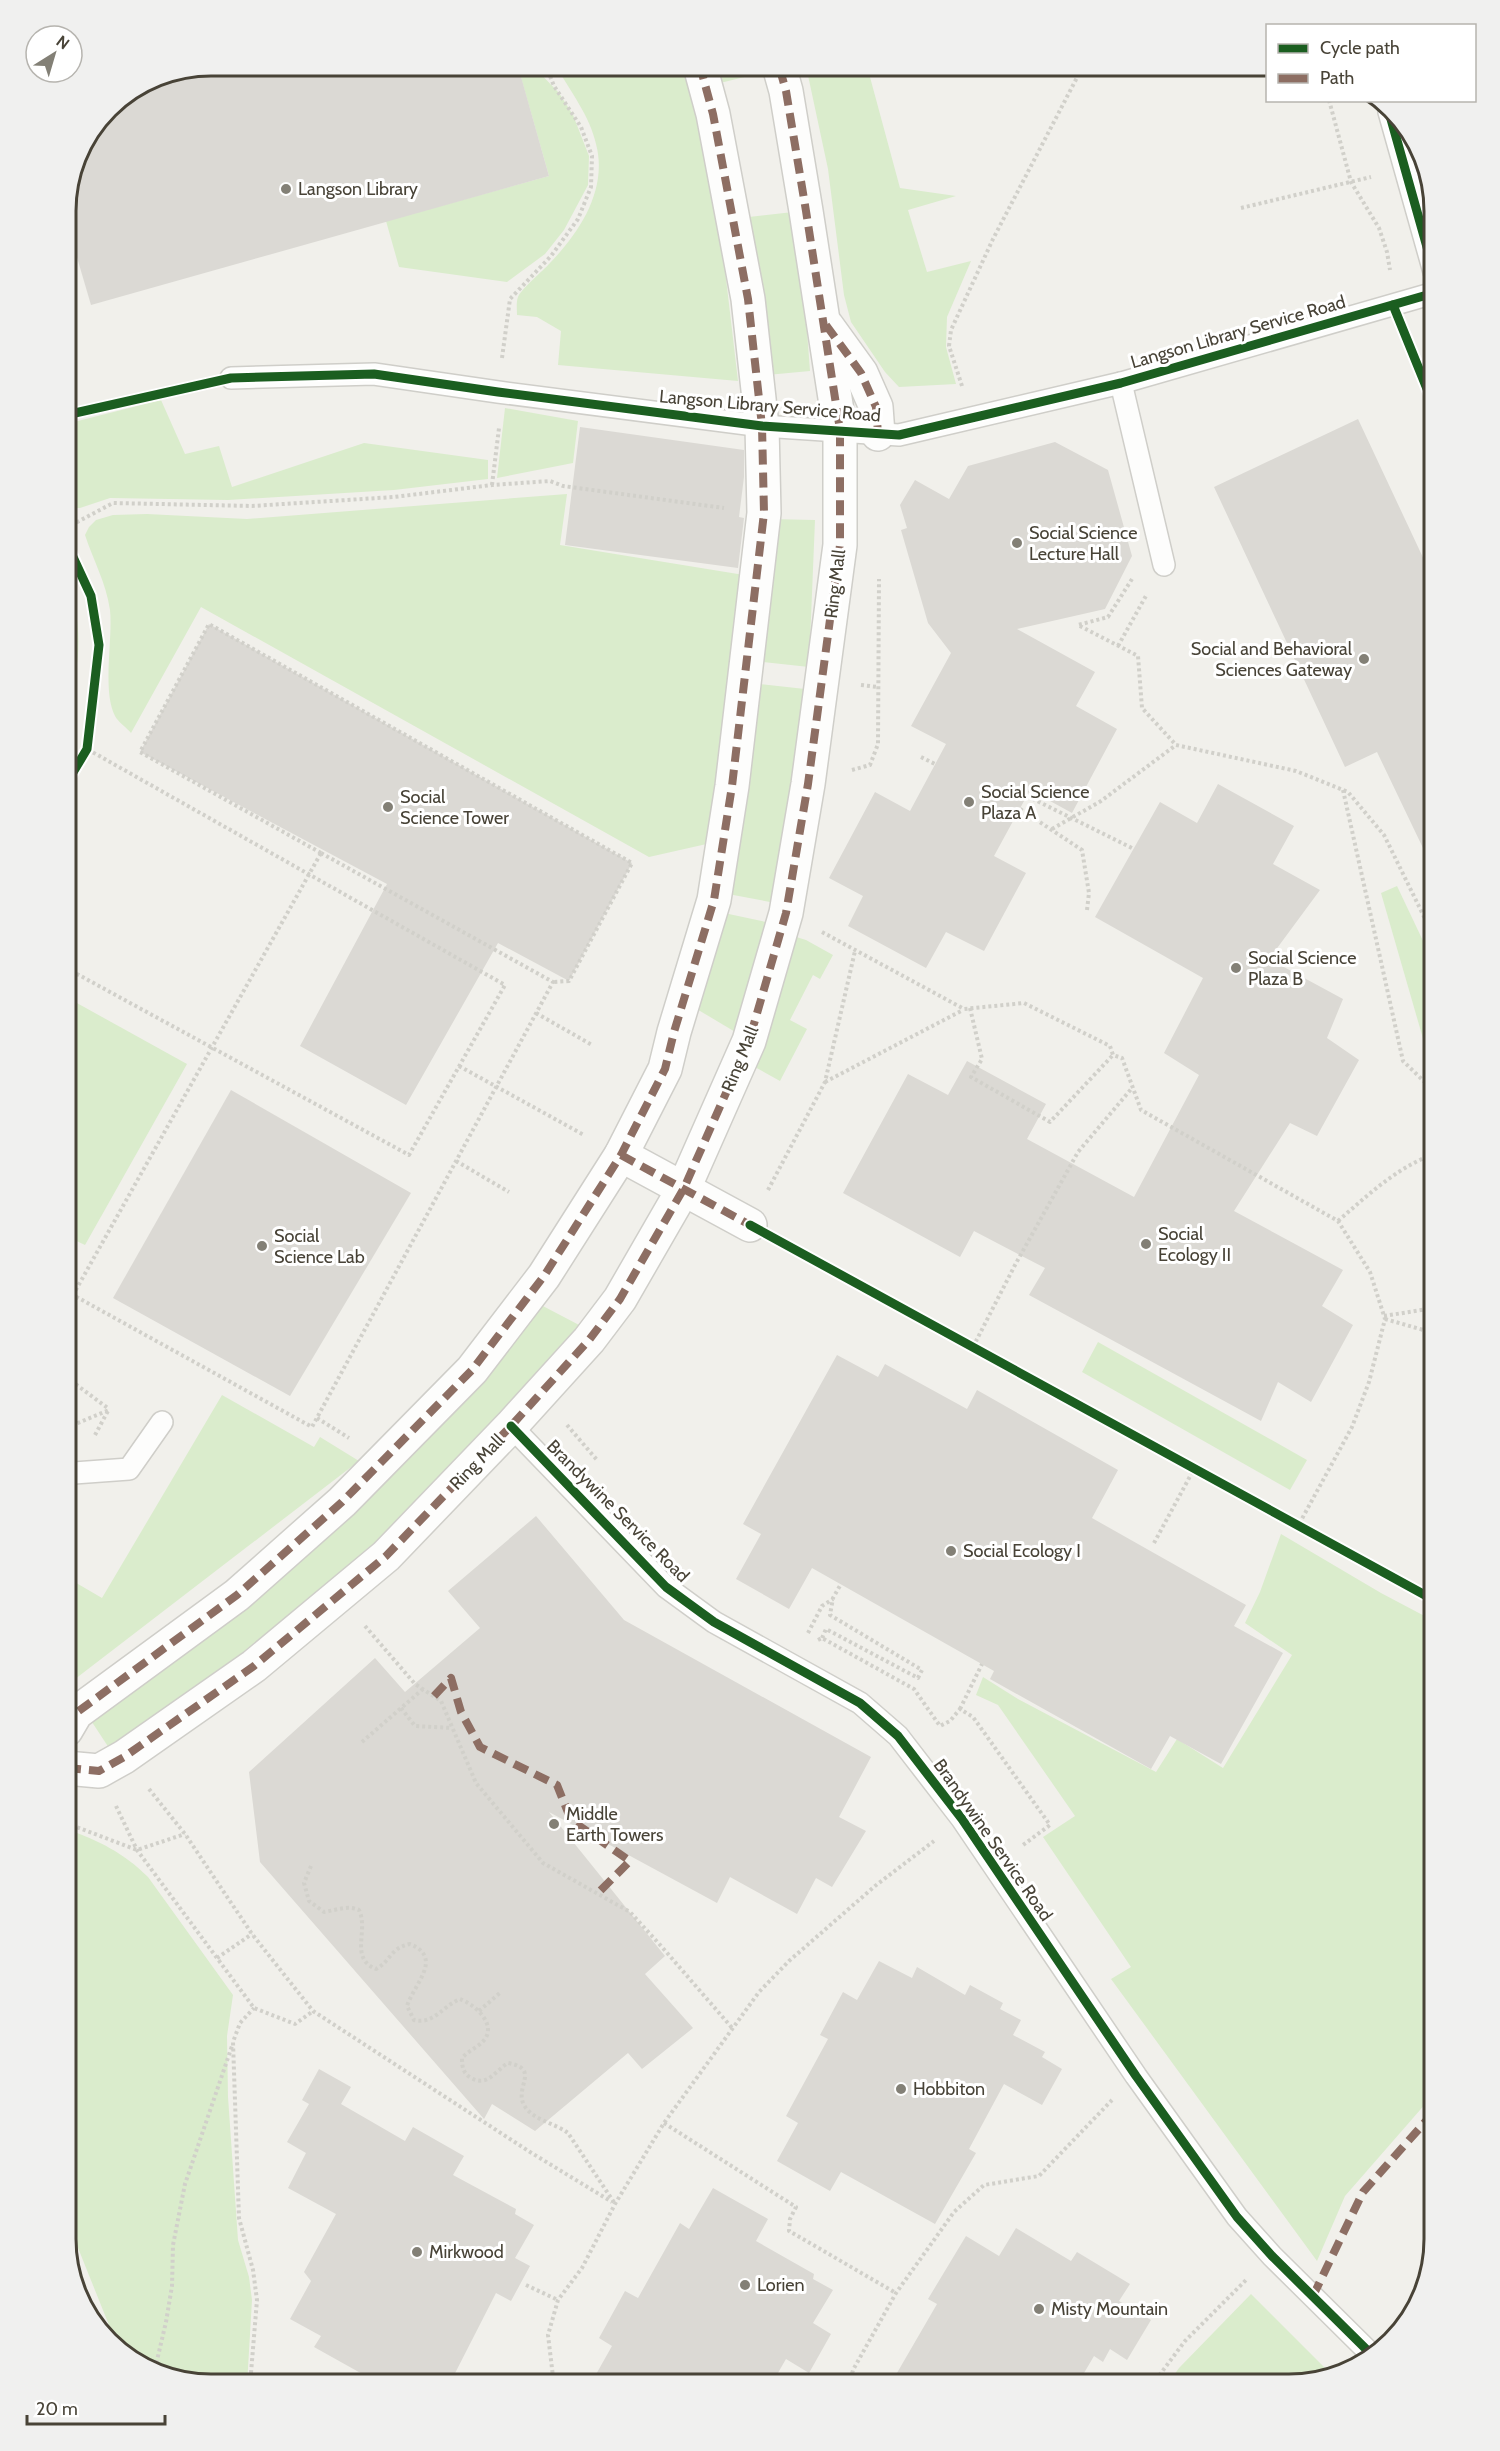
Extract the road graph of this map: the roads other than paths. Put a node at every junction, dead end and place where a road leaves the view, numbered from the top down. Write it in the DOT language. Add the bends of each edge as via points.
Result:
graph roads {
  1 [pos="703,76"];
  2 [pos="783,77"];
  3 [pos="1393,126"];
  4 [pos="1424,236"];
  5 [pos="1424,296"];
  6 [pos="824,323"];
  7 [pos="231,378"];
  8 [pos="1121,383"];
  9 [pos="762,426"];
  10 [pos="840,430"];
  11 [pos="878,434"];
  12 [pos="1164,565"];
  13 [pos="621,1155"];
  14 [pos="684,1188"];
  15 [pos="750,1225"];
  16 [pos="162,1422"];
  17 [pos="511,1426"];
  18 [pos="76,1473"];
  19 [pos="76,1713"];
  20 [pos="76,1769"];
  21 [pos="1367,2350"];
  1 -- 9 [label="street" via="748,299"];
  2 -- 6 [label="street, Ring Mall"];
  3 -- 4 [label="lane"];
  5 -- 8 [label="lane, Langson Library Service Road"];
  6 -- 10 [label="street, Ring Mall"];
  6 -- 11 [label="street" via="861,373 876,407"];
  7 -- 9 [label="lane, Langson Library Service Road" via="374,374"];
  8 -- 11 [label="lane, Langson Library Service Road" via="899,435"];
  8 -- 12 [label="lane"];
  9 -- 10 [label="lane, Langson Library Service Road"];
  9 -- 13 [label="street" via="764,513 732,786 714,900 665,1069"];
  10 -- 11 [label="lane, Langson Library Service Road"];
  10 -- 14 [label="street, Ring Mall" via="840,545 808,784 786,913 749,1041"];
  13 -- 14 [label="street"];
  13 -- 19 [label="street" via="544,1276 472,1370 342,1502 237,1595"];
  14 -- 15 [label="street"];
  14 -- 17 [label="street, Ring Mall" via="620,1299 589,1340"];
  16 -- 18 [label="lane" via="129,1469"];
  17 -- 20 [label="street, Ring Mall" via="386,1556 254,1666 124,1758 99,1771"];
  17 -- 21 [label="lane, Brandywine Service Road" via="666,1587 714,1622 861,1703 898,1736 962,1819 1237,2217"];
}
